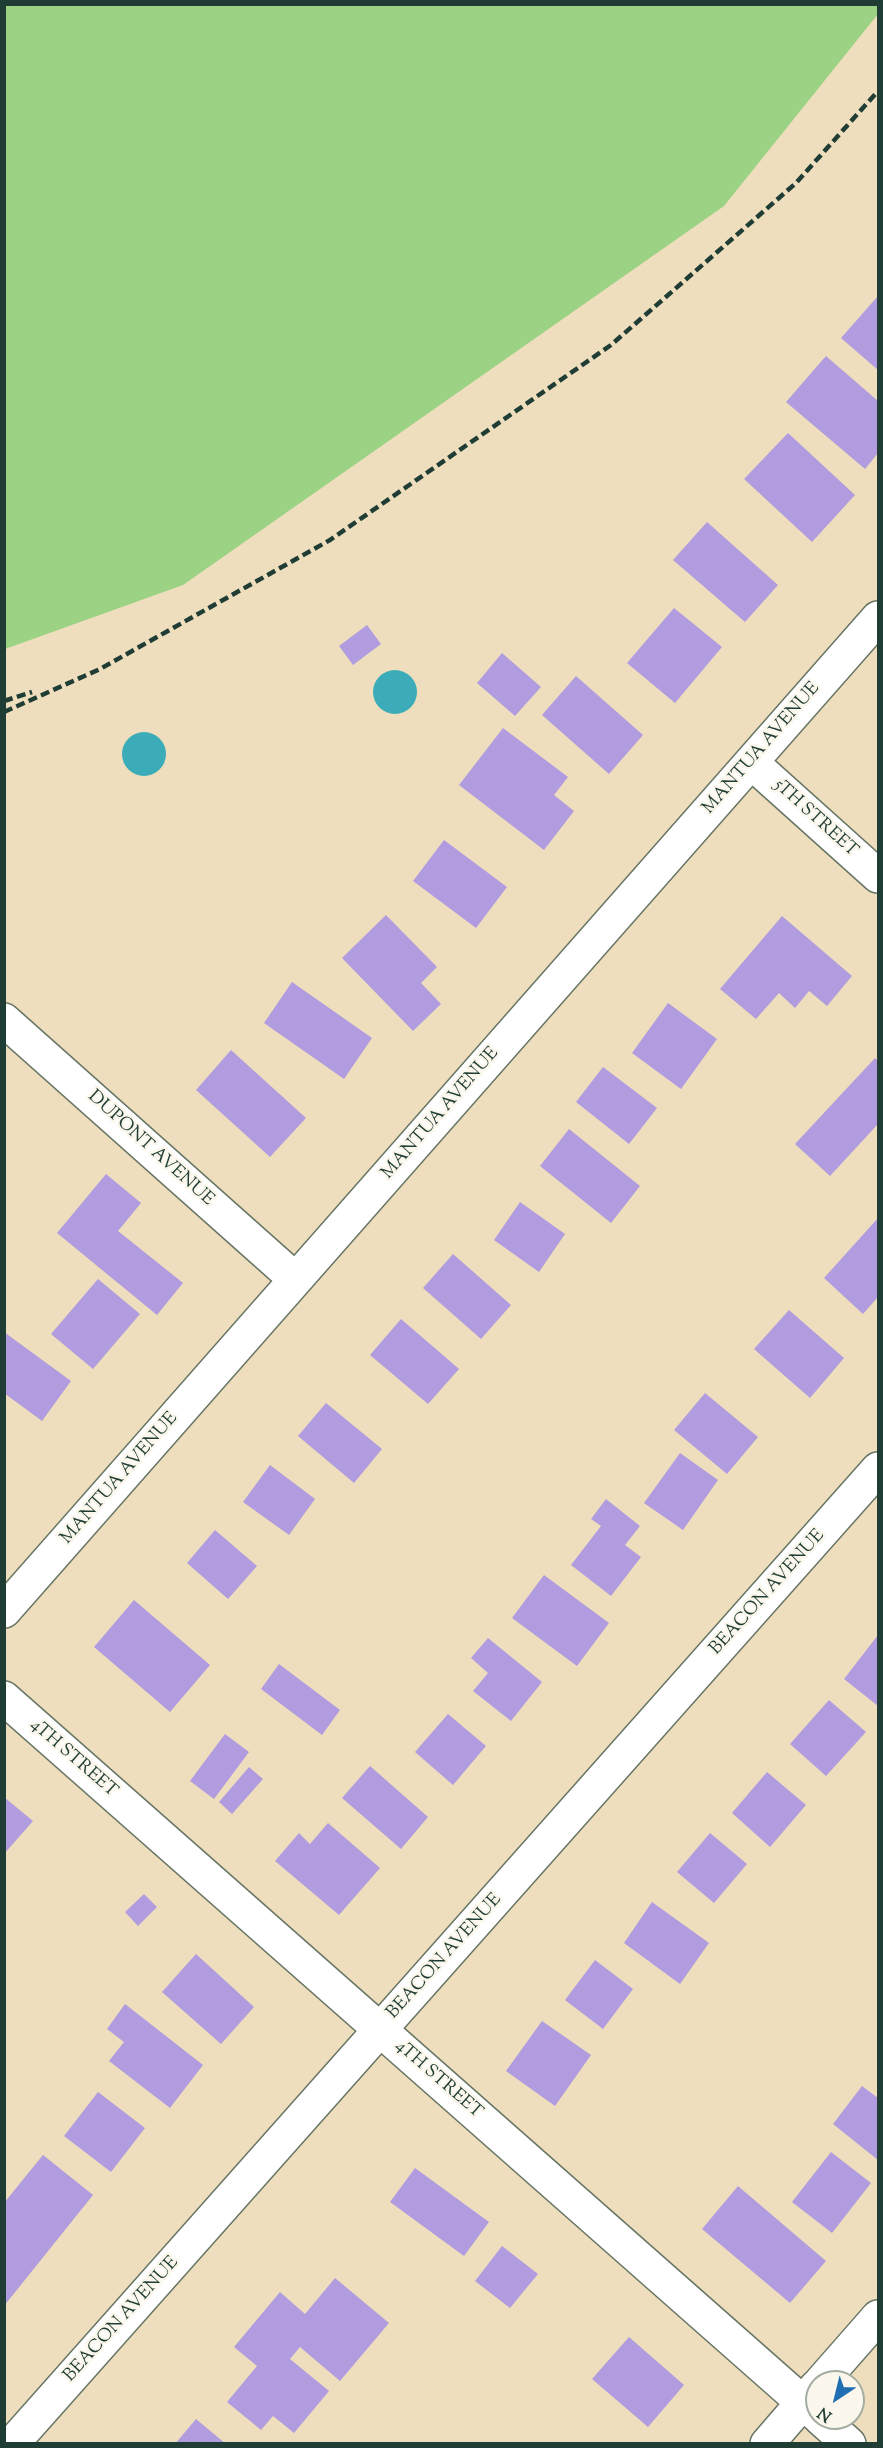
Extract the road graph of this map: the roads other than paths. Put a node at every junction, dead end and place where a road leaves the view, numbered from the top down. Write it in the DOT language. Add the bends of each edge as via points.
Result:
graph roads {
  1 [pos="879,618"];
  2 [pos="751,762"];
  3 [pos="879,876"];
  4 [pos="4,1020"];
  5 [pos="295,1279"];
  6 [pos="879,1469"];
  7 [pos="4,1611"];
  8 [pos="4,1698"];
  9 [pos="381,2030"];
  10 [pos="879,2317"];
  11 [pos="839,2370"];
  12 [pos="805,2392"];
  13 [pos="805,2410"];
  14 [pos="838,2430"];
  15 [pos="12,2444"];
  16 [pos="766,2444"];
  17 [pos="849,2444"];
  1 -- 2 [label="street, MANTUA AVENUE"];
  2 -- 3 [label="street, 5TH STREET"];
  2 -- 5 [label="street, MANTUA AVENUE"];
  4 -- 5 [label="street, DUPONT AVENUE"];
  5 -- 7 [label="street, MANTUA AVENUE"];
  6 -- 9 [label="street, BEACON AVENUE"];
  8 -- 9 [label="street, 4TH STREET"];
  9 -- 12 [label="street, 4TH STREET"];
  9 -- 15 [label="street, BEACON AVENUE"];
  10 -- 11 [label="street"];
  13 -- 16 [label="street"];
  14 -- 17 [label="street, 4TH STREET"];
}
